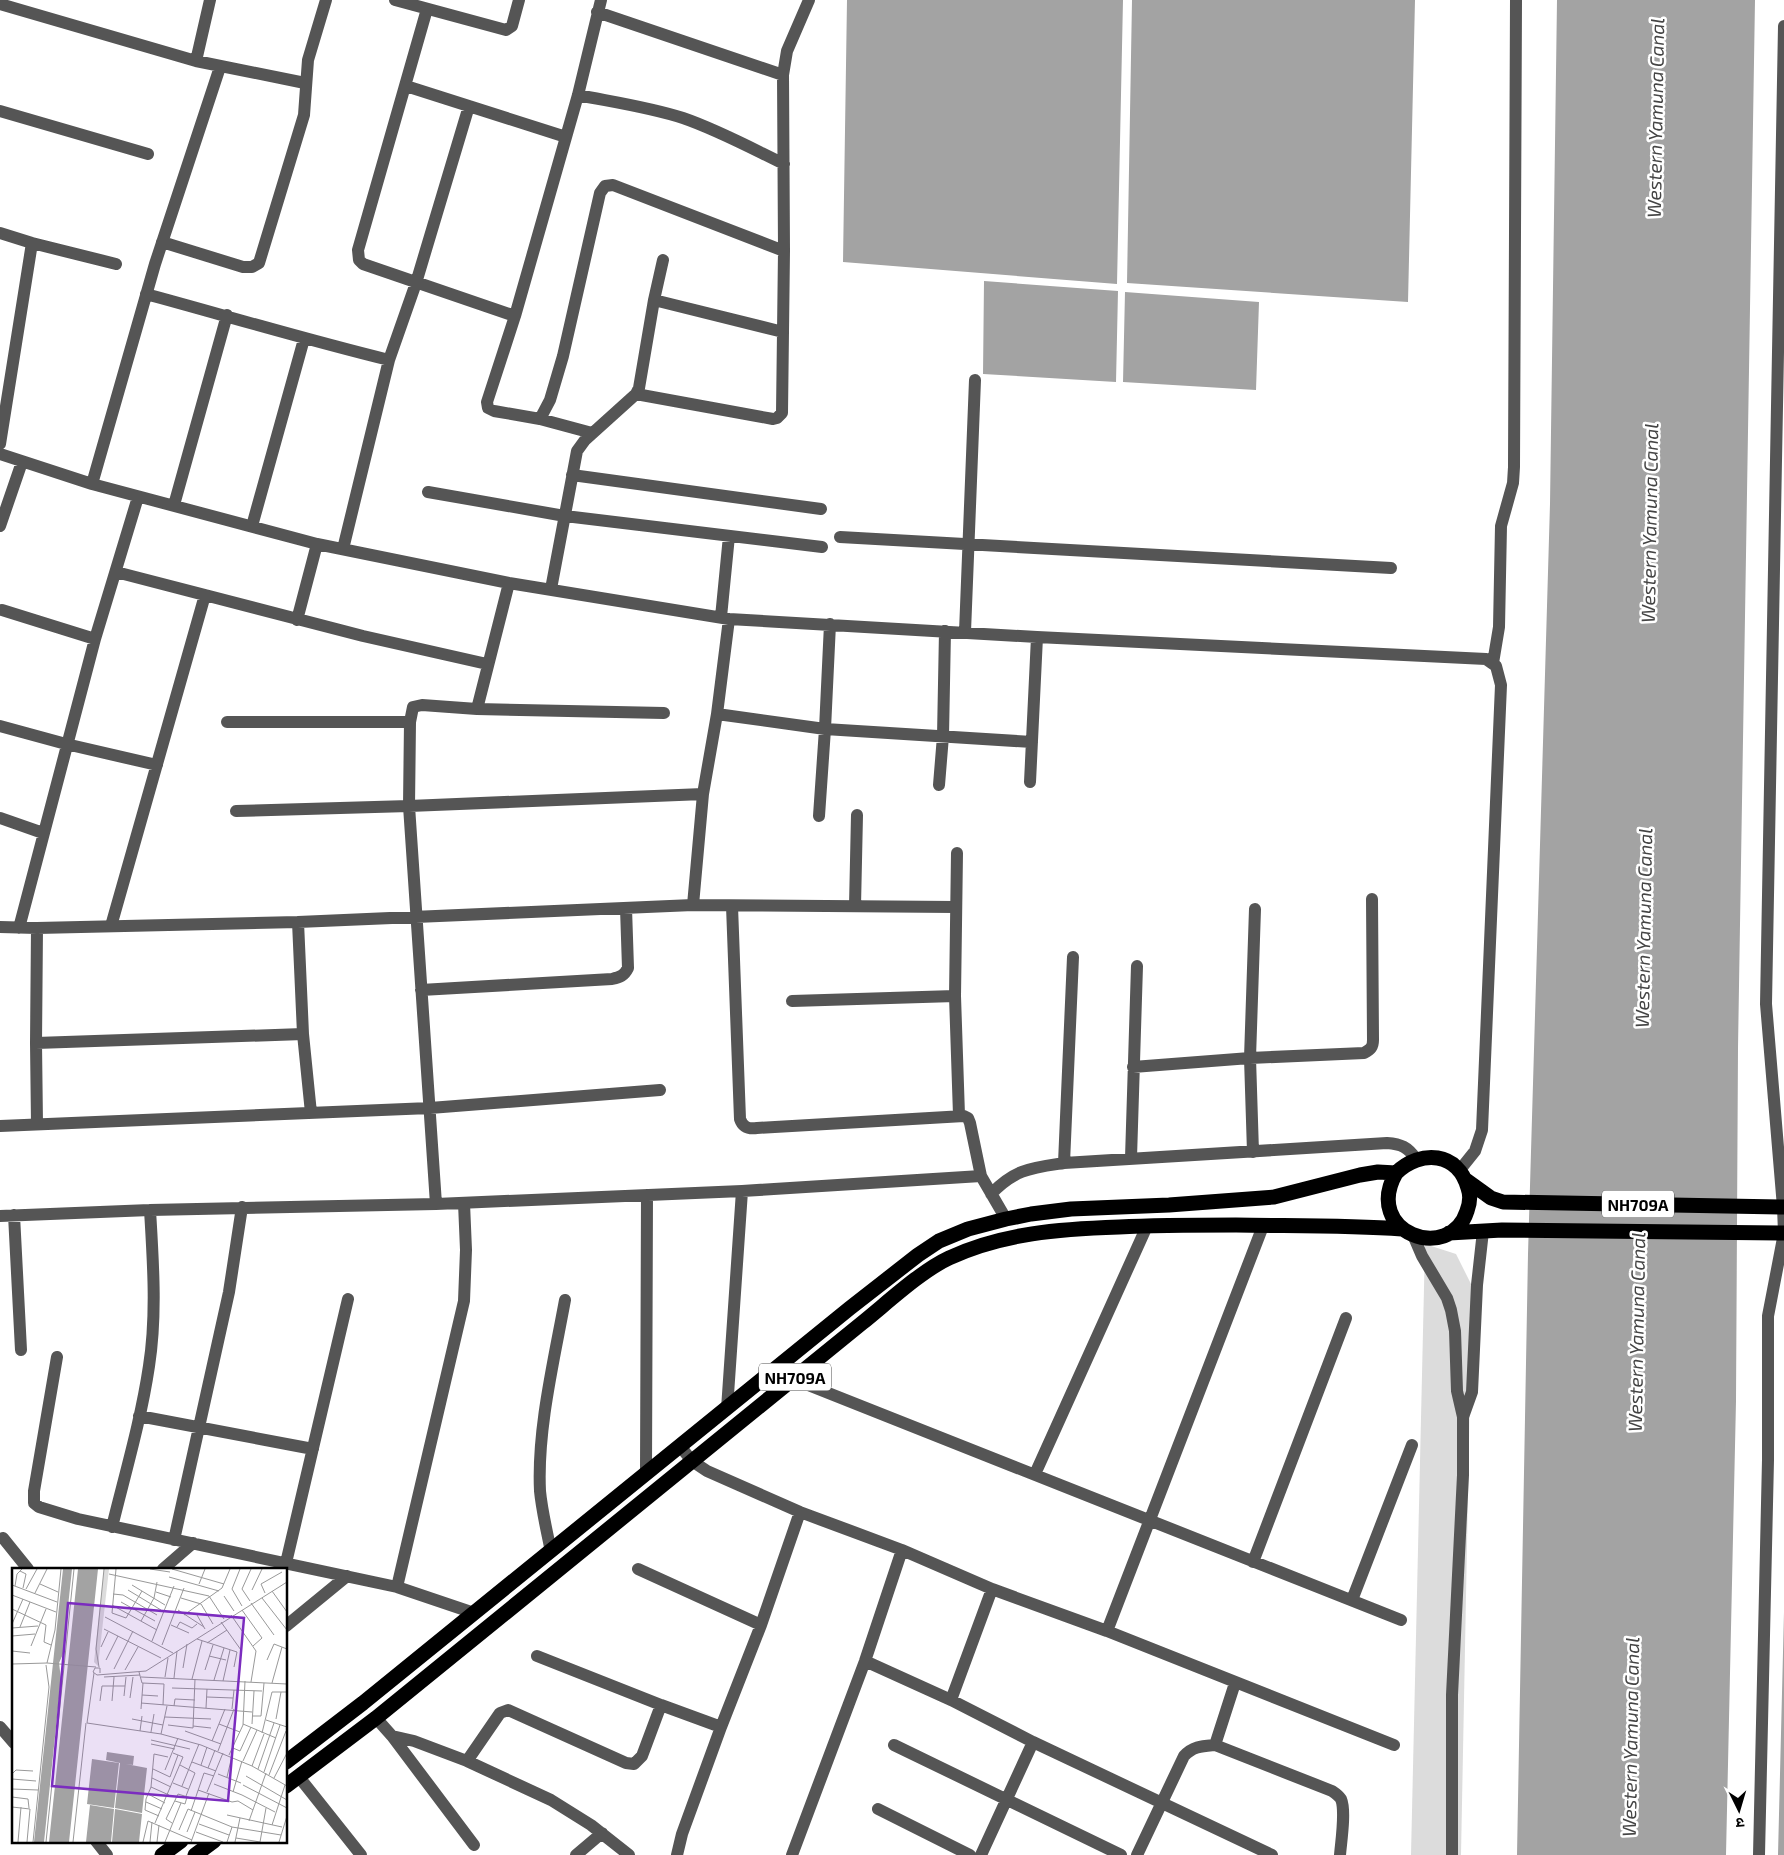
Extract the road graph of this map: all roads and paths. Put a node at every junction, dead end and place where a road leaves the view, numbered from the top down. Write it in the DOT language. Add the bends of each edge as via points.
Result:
graph roads {
  1 [pos="210,0"];
  2 [pos="326,0"];
  3 [pos="395,0"];
  4 [pos="519,0"];
  5 [pos="809,0"];
  6 [pos="1516,0"];
  7 [pos="409,2"];
  8 [pos="0,4"];
  9 [pos="599,6"];
  10 [pos="427,9"];
  11 [pos="1784,26"];
  12 [pos="196,61"];
  13 [pos="220,67"];
  14 [pos="783,75"];
  15 [pos="305,83"];
  16 [pos="406,86"];
  17 [pos="578,94"];
  18 [pos="469,106"];
  19 [pos="0,110"];
  20 [pos="566,137"];
  21 [pos="148,154"];
  22 [pos="784,164"];
  23 [pos="0,233"];
  24 [pos="162,242"];
  25 [pos="32,243"];
  26 [pos="784,251"];
  27 [pos="663,260"];
  28 [pos="116,264"];
  29 [pos="416,283"];
  30 [pos="146,294"];
  31 [pos="654,300"];
  32 [pos="227,315"];
  33 [pos="515,316"];
  34 [pos="783,332"];
  35 [pos="304,339"];
  36 [pos="388,360"];
  37 [pos="975,380"];
  38 [pos="636,394"];
  39 [pos="540,419"];
  40 [pos="592,433"];
  41 [pos="0,444"];
  42 [pos="0,454"];
  43 [pos="22,462"];
  44 [pos="572,475"];
  45 [pos="92,484"];
  46 [pos="428,492"];
  47 [pos="138,497"];
  48 [pos="174,505"];
  49 [pos="821,509"];
  50 [pos="565,516"];
  51 [pos="0,526"];
  52 [pos="252,526"];
  53 [pos="729,536"];
  54 [pos="840,537"];
  55 [pos="317,544"];
  56 [pos="968,544"];
  57 [pos="822,547"];
  58 [pos="343,549"];
  59 [pos="1391,568"];
  60 [pos="116,572"];
  61 [pos="509,583"];
  62 [pos="551,589"];
  63 [pos="205,595"];
  64 [pos="2,610"];
  65 [pos="725,618"];
  66 [pos="297,620"];
  67 [pos="830,624"];
  68 [pos="945,631"];
  69 [pos="965,632"];
  70 [pos="1037,637"];
  71 [pos="95,639"];
  72 [pos="1493,663"];
  73 [pos="487,664"];
  74 [pos="477,708"];
  75 [pos="664,713"];
  76 [pos="717,714"];
  77 [pos="227,722"];
  78 [pos="410,722"];
  79 [pos="0,726"];
  80 [pos="825,730"];
  81 [pos="943,736"];
  82 [pos="1032,742"];
  83 [pos="66,744"];
  84 [pos="157,765"];
  85 [pos="1030,782"];
  86 [pos="939,785"];
  87 [pos="703,794"];
  88 [pos="409,806"];
  89 [pos="236,811"];
  90 [pos="857,815"];
  91 [pos="819,816"];
  92 [pos="0,818"];
  93 [pos="43,833"];
  94 [pos="956,853"];
  95 [pos="1372,899"];
  96 [pos="693,905"];
  97 [pos="732,906"];
  98 [pos="855,906"];
  99 [pos="955,907"];
  100 [pos="626,908"];
  101 [pos="1255,909"];
  102 [pos="415,917"];
  103 [pos="298,922"];
  104 [pos="111,926"];
  105 [pos="0,927"];
  106 [pos="19,928"];
  107 [pos="37,928"];
  108 [pos="1073,957"];
  109 [pos="1137,966"];
  110 [pos="421,990"];
  111 [pos="955,996"];
  112 [pos="792,1001"];
  113 [pos="303,1034"];
  114 [pos="36,1043"];
  115 [pos="1250,1058"];
  116 [pos="1134,1067"];
  117 [pos="660,1090"];
  118 [pos="430,1108"];
  119 [pos="311,1113"];
  120 [pos="959,1116"];
  121 [pos="37,1124"];
  122 [pos="0,1126"];
  123 [pos="1253,1152"];
  124 [pos="1131,1158"];
  125 [pos="1416,1159"];
  126 [pos="1064,1163"];
  127 [pos="1396,1173"];
  128 [pos="1463,1175"];
  129 [pos="981,1176"];
  130 [pos="742,1191"];
  131 [pos="991,1194"];
  132 [pos="647,1195"];
  133 [pos="464,1203"];
  134 [pos="436,1204"];
  135 [pos="242,1207"];
  136 [pos="1780,1207"];
  137 [pos="150,1210"];
  138 [pos="14,1215"];
  139 [pos="0,1216"];
  140 [pos="1006,1220"];
  141 [pos="1147,1226"];
  142 [pos="1263,1226"];
  143 [pos="1484,1231"];
  144 [pos="1407,1232"];
  145 [pos="1448,1233"];
  146 [pos="1780,1233"];
  147 [pos="348,1299"];
  148 [pos="565,1300"];
  149 [pos="1346,1318"];
  150 [pos="21,1350"];
  151 [pos="57,1357"];
  152 [pos="793,1379"];
  153 [pos="727,1409"];
  154 [pos="138,1416"];
  155 [pos="1463,1417"];
  156 [pos="198,1428"];
  157 [pos="1412,1445"];
  158 [pos="680,1446"];
  159 [pos="313,1449"];
  160 [pos="692,1461"];
  161 [pos="646,1472"];
  162 [pos="1035,1474"];
  163 [pos="800,1512"];
  164 [pos="1149,1521"];
  165 [pos="112,1526"];
  166 [pos="3,1538"];
  167 [pos="174,1540"];
  168 [pos="193,1543"];
  169 [pos="902,1550"];
  170 [pos="551,1552"];
  171 [pos="1252,1562"];
  172 [pos="286,1563"];
  173 [pos="27,1568"];
  174 [pos="164,1568"];
  175 [pos="638,1569"];
  176 [pos="347,1576"];
  177 [pos="397,1587"];
  178 [pos="992,1589"];
  179 [pos="1352,1600"];
  180 [pos="474,1613"];
  181 [pos="1401,1620"];
  182 [pos="288,1624"];
  183 [pos="761,1625"];
  184 [pos="1107,1631"];
  185 [pos="537,1656"];
  186 [pos="865,1661"];
  187 [pos="1235,1683"];
  188 [pos="951,1700"];
  189 [pos="661,1705"];
  190 [pos="376,1718"];
  191 [pos="0,1727"];
  192 [pos="721,1727"];
  193 [pos="392,1736"];
  194 [pos="12,1741"];
  195 [pos="1033,1742"];
  196 [pos="1394,1744"];
  197 [pos="894,1745"];
  198 [pos="1215,1745"];
  199 [pos="288,1760"];
  200 [pos="467,1761"];
  201 [pos="299,1777"];
  202 [pos="288,1785"];
  203 [pos="1006,1800"];
  204 [pos="1161,1802"];
  205 [pos="878,1809"];
  206 [pos="602,1833"];
  207 [pos="97,1842"];
  208 [pos="180,1842"];
  209 [pos="474,1845"];
  210 [pos="107,1855"];
  211 [pos="162,1855"];
  212 [pos="361,1855"];
  213 [pos="576,1855"];
  214 [pos="629,1855"];
  215 [pos="677,1855"];
  216 [pos="792,1855"];
  217 [pos="970,1855"];
  218 [pos="981,1855"];
  219 [pos="1121,1855"];
  220 [pos="1137,1855"];
  221 [pos="1272,1855"];
  222 [pos="1340,1855"];
  223 [pos="1452,1855"];
  224 [pos="1759,1855"];
  1 -- 12 [label="street"];
  2 -- 15 [label="street" via="308,60"];
  3 -- 7 [label="street"];
  4 -- 10 [label="street" via="512,26 506,30"];
  5 -- 14 [label="street" via="787,51"];
  6 -- 72 [label="street" via="1514,467 1513,484 1501,526 1499,627"];
  7 -- 10 [label="street"];
  8 -- 12 [label="street"];
  9 -- 14 [label="street"];
  9 -- 17 [label="street"];
  10 -- 16 [label="street"];
  11 -- 136 [label="street" via="1766,1004"];
  12 -- 13 [label="street"];
  13 -- 15 [label="street"];
  13 -- 24 [label="street"];
  14 -- 22 [label="street"];
  15 -- 24 [label="street" via="304,115 259,263 243,267"];
  16 -- 18 [label="street"];
  16 -- 29 [label="street" via="358,255 363,264"];
  17 -- 20 [label="street"];
  17 -- 22 [label="street" via="681,118 712,129"];
  18 -- 20 [label="street"];
  18 -- 29 [label="street"];
  19 -- 21 [label="street"];
  20 -- 33 [label="street"];
  22 -- 26 [label="street"];
  23 -- 25 [label="street"];
  24 -- 30 [label="street"];
  25 -- 28 [label="street"];
  25 -- 41 [label="street"];
  26 -- 34 [label="street"];
  26 -- 39 [label="street" via="613,185 605,186 600,193 563,356 550,400"];
  27 -- 31 [label="street"];
  29 -- 33 [label="street"];
  29 -- 36 [label="street"];
  30 -- 32 [label="street"];
  30 -- 45 [label="street"];
  31 -- 34 [label="street"];
  31 -- 38 [label="street"];
  32 -- 35 [label="street"];
  32 -- 48 [label="street"];
  33 -- 39 [label="street" via="487,406 494,411"];
  34 -- 38 [label="street" via="783,404 782,413 777,418"];
  35 -- 36 [label="street"];
  35 -- 52 [label="street"];
  36 -- 58 [label="street"];
  37 -- 56 [label="street"];
  38 -- 40 [label="street"];
  39 -- 40 [label="street"];
  40 -- 44 [label="street" via="577,451"];
  42 -- 43 [label="street"];
  43 -- 45 [label="street"];
  43 -- 51 [label="street"];
  44 -- 49 [label="street"];
  44 -- 50 [label="street"];
  45 -- 47 [label="street"];
  46 -- 50 [label="street"];
  47 -- 48 [label="street"];
  47 -- 60 [label="street"];
  48 -- 52 [label="street"];
  50 -- 53 [label="street"];
  50 -- 62 [label="street"];
  52 -- 55 [label="street"];
  53 -- 57 [label="street"];
  53 -- 65 [label="street"];
  54 -- 56 [label="street"];
  55 -- 58 [label="street"];
  55 -- 66 [label="street"];
  56 -- 59 [label="street"];
  56 -- 69 [label="street"];
  58 -- 61 [label="street"];
  60 -- 63 [label="street"];
  60 -- 71 [label="street"];
  61 -- 62 [label="street"];
  61 -- 73 [label="street"];
  62 -- 65 [label="street"];
  63 -- 66 [label="street"];
  63 -- 84 [label="street"];
  64 -- 71 [label="street"];
  65 -- 67 [label="street"];
  65 -- 76 [label="street"];
  66 -- 73 [label="street"];
  67 -- 68 [label="street"];
  67 -- 80 [label="street"];
  68 -- 69 [label="street"];
  68 -- 81 [label="street"];
  69 -- 70 [label="street"];
  70 -- 72 [label="street" via="1474,657"];
  70 -- 82 [label="street"];
  71 -- 83 [label="street"];
  72 -- 128 [label="street" via="1498,669 1501,685 1482,1130"];
  73 -- 74 [label="street"];
  74 -- 75 [label="street"];
  74 -- 78 [label="street" via="417,706 412,710"];
  76 -- 80 [label="street"];
  76 -- 87 [label="street"];
  77 -- 78 [label="street"];
  78 -- 88 [label="street"];
  79 -- 83 [label="street"];
  80 -- 81 [label="street"];
  80 -- 91 [label="street"];
  81 -- 82 [label="street"];
  81 -- 86 [label="street"];
  82 -- 85 [label="street"];
  83 -- 84 [label="street"];
  83 -- 93 [label="street"];
  84 -- 104 [label="street"];
  87 -- 88 [label="street"];
  87 -- 96 [label="street"];
  88 -- 89 [label="street"];
  88 -- 102 [label="street"];
  90 -- 98 [label="street"];
  92 -- 93 [label="street"];
  93 -- 106 [label="street"];
  94 -- 99 [label="street"];
  95 -- 115 [label="street" via="1373,1047 1364,1053"];
  96 -- 97 [label="street"];
  96 -- 100 [label="street"];
  97 -- 98 [label="street"];
  97 -- 120 [label="street" via="740,1119 746,1128"];
  98 -- 99 [label="street"];
  99 -- 111 [label="street"];
  100 -- 102 [label="street"];
  100 -- 110 [label="street" via="628,968 621,977"];
  101 -- 115 [label="street"];
  102 -- 103 [label="street"];
  102 -- 110 [label="street"];
  103 -- 104 [label="street"];
  103 -- 113 [label="street"];
  104 -- 107 [label="street"];
  105 -- 106 [label="street"];
  106 -- 107 [label="street"];
  107 -- 114 [label="street"];
  108 -- 126 [label="street"];
  109 -- 116 [label="street"];
  110 -- 118 [label="street"];
  111 -- 112 [label="street"];
  111 -- 120 [label="street"];
  113 -- 114 [label="street"];
  113 -- 119 [label="street"];
  114 -- 121 [label="street"];
  115 -- 116 [label="street"];
  115 -- 123 [label="street"];
  116 -- 124 [label="street"];
  117 -- 118 [label="street"];
  118 -- 119 [label="street"];
  118 -- 134 [label="street"];
  119 -- 121 [label="street"];
  120 -- 129 [label="street" via="968,1118 970,1123"];
  121 -- 122 [label="street"];
  123 -- 124 [label="street"];
  123 -- 125 [label="street" via="1387,1143 1410,1149"];
  124 -- 126 [label="street"];
  125 -- 127 [label="highway"];
  125 -- 128 [label="highway, NH709A" via="1439,1158"];
  126 -- 131 [label="street" via="1014,1174"];
  127 -- 140 [label="highway, NH709A" via="1360,1175 1274,1197 1071,1209"];
  127 -- 144 [label="highway" via="1388,1196 1392,1214"];
  128 -- 136 [label="highway, NH709A" via="1491,1198 1503,1202"];
  128 -- 145 [label="highway" via="1470,1192 1467,1210 1458,1226"];
  129 -- 130 [label="street"];
  129 -- 131 [label="street"];
  130 -- 132 [label="street"];
  130 -- 153 [label="street"];
  131 -- 140 [label="street"];
  132 -- 133 [label="street"];
  132 -- 161 [label="street"];
  133 -- 134 [label="street"];
  133 -- 177 [label="street" via="464,1301"];
  134 -- 135 [label="street"];
  135 -- 137 [label="street"];
  135 -- 156 [label="street" via="229,1292"];
  136 -- 146 [label="street"];
  137 -- 138 [label="street"];
  137 -- 154 [label="street" via="152,1333"];
  138 -- 139 [label="street"];
  138 -- 150 [label="street"];
  140 -- 153 [label="highway, NH709A" via="968,1229 939,1241 918,1255"];
  141 -- 142 [label="highway, NH709A"];
  141 -- 152 [label="highway, NH709A" via="1073,1228 1034,1233 975,1248 948,1259 929,1270"];
  141 -- 162 [label="street"];
  142 -- 144 [label="highway, NH709A"];
  142 -- 164 [label="street"];
  143 -- 145 [label="highway, NH709A"];
  143 -- 146 [label="highway, NH709A"];
  143 -- 155 [label="street" via="1477,1285 1472,1392"];
  144 -- 145 [label="highway, NH709A" via="1425,1238 1437,1238"];
  144 -- 155 [label="street" via="1452,1310"];
  146 -- 224 [label="street" via="1768,1316"];
  147 -- 159 [label="street"];
  148 -- 170 [label="street" via="548,1396 541,1466 542,1510"];
  149 -- 171 [label="street"];
  151 -- 165 [label="street" via="34,1503 43,1509"];
  152 -- 160 [label="highway, NH709A"];
  152 -- 162 [label="street"];
  153 -- 158 [label="highway, NH709A"];
  154 -- 156 [label="street"];
  154 -- 165 [label="street"];
  155 -- 223 [label="street" via="1452,1695"];
  156 -- 159 [label="street"];
  156 -- 167 [label="street"];
  157 -- 179 [label="street"];
  158 -- 160 [label="street"];
  158 -- 161 [label="highway, NH709A"];
  159 -- 172 [label="street"];
  160 -- 163 [label="street"];
  160 -- 190 [label="highway, NH709A"];
  161 -- 170 [label="highway, NH709A"];
  162 -- 164 [label="street"];
  163 -- 169 [label="street"];
  163 -- 183 [label="street"];
  164 -- 171 [label="street"];
  164 -- 184 [label="street"];
  165 -- 167 [label="street"];
  166 -- 173 [label="street"];
  167 -- 168 [label="street"];
  168 -- 172 [label="street"];
  168 -- 174 [label="street"];
  169 -- 178 [label="street"];
  169 -- 186 [label="street"];
  170 -- 180 [label="highway, NH709A"];
  171 -- 179 [label="street"];
  172 -- 176 [label="street"];
  175 -- 183 [label="street"];
  176 -- 177 [label="street"];
  176 -- 182 [label="street"];
  177 -- 180 [label="street"];
  178 -- 184 [label="street"];
  178 -- 188 [label="street"];
  179 -- 181 [label="street"];
  180 -- 199 [label="highway, NH709A"];
  183 -- 192 [label="street"];
  184 -- 187 [label="street"];
  185 -- 189 [label="street"];
  186 -- 188 [label="street"];
  186 -- 216 [label="street"];
  187 -- 196 [label="street"];
  187 -- 198 [label="street"];
  188 -- 195 [label="street"];
  189 -- 192 [label="street"];
  189 -- 200 [label="street" via="642,1756 634,1764 626,1764 508,1710 500,1713"];
  190 -- 193 [label="street"];
  190 -- 201 [label="highway, NH709A"];
  191 -- 194 [label="street"];
  192 -- 215 [label="street"];
  193 -- 200 [label="street"];
  193 -- 209 [label="street"];
  195 -- 203 [label="street"];
  195 -- 204 [label="street"];
  197 -- 203 [label="street"];
  198 -- 204 [label="street" via="1188,1751"];
  198 -- 222 [label="street" via="1337,1795 1341,1799 1342,1813"];
  200 -- 206 [label="street" via="551,1800"];
  201 -- 202 [label="highway, NH709A"];
  201 -- 212 [label="street"];
  203 -- 218 [label="street"];
  203 -- 219 [label="street"];
  204 -- 220 [label="street"];
  204 -- 221 [label="street"];
  205 -- 217 [label="street"];
  206 -- 213 [label="street"];
  206 -- 214 [label="street"];
  207 -- 210 [label="street"];
  208 -- 211 [label="highway"];
}
